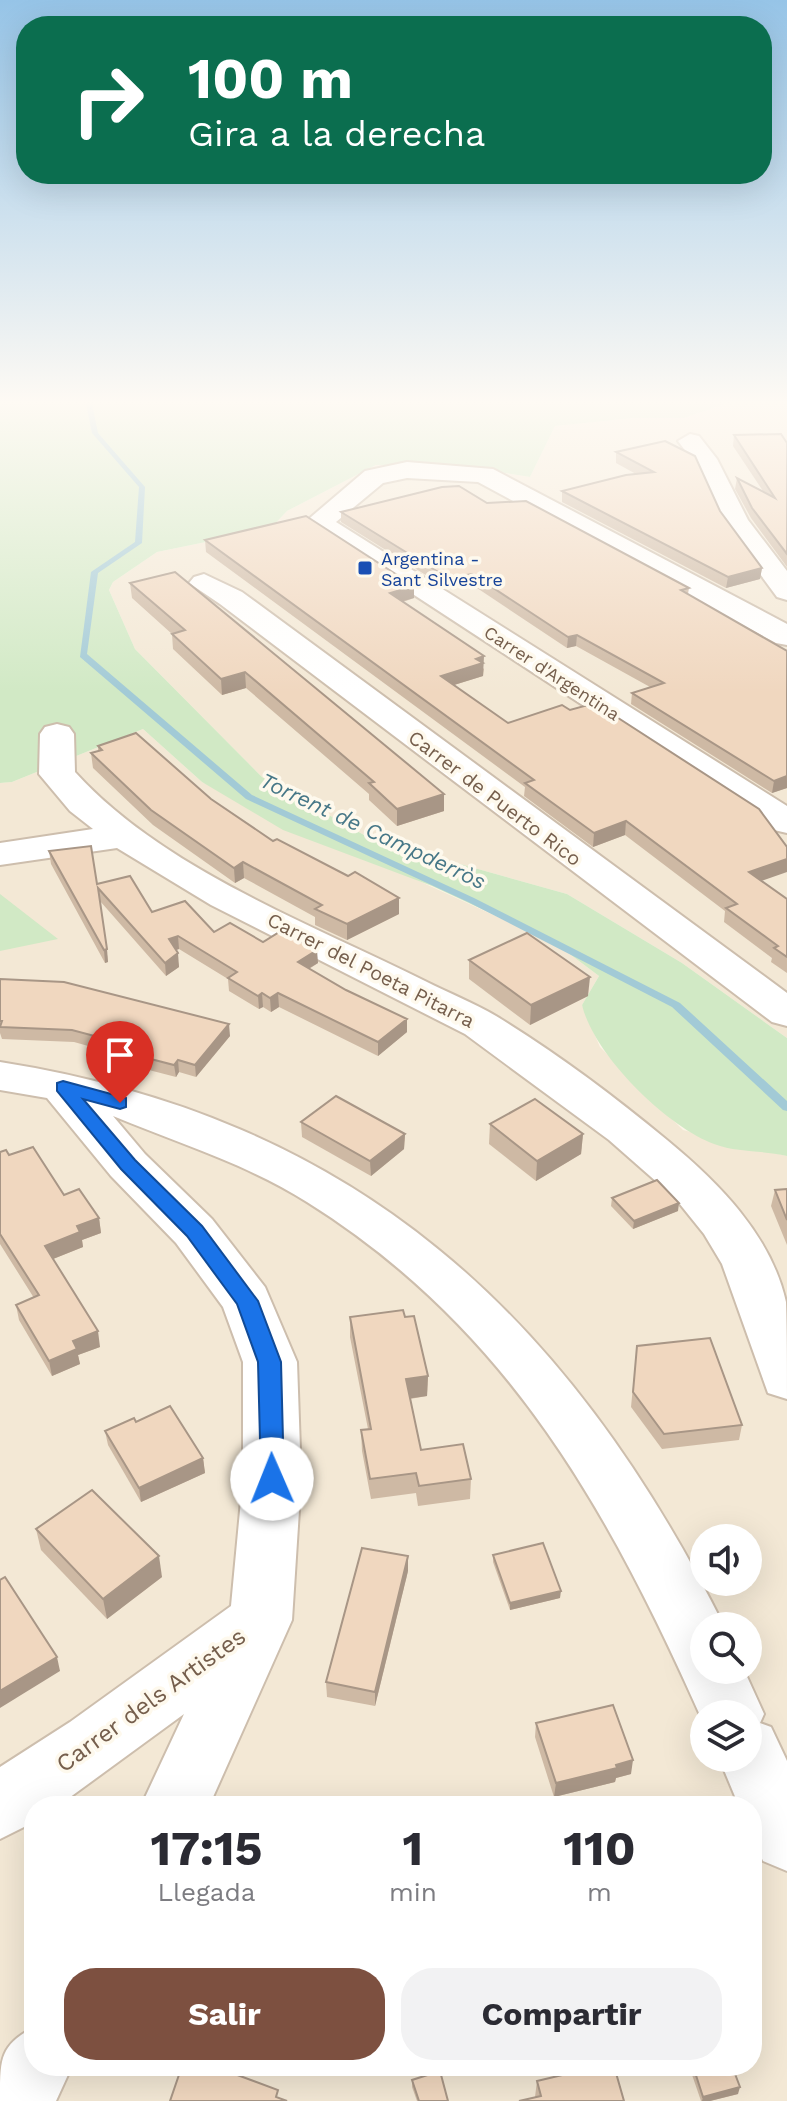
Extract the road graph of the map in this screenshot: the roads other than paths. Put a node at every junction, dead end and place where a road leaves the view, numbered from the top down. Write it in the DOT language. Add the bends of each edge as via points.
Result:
graph roads {
  1 [pos="350,497"];
  2 [pos="525,497"];
  3 [pos="724,497"];
  4 [pos="204,583"];
  5 [pos="787,591"];
  6 [pos="787,636"];
  7 [pos="57,734"];
  8 [pos="787,822"];
  9 [pos="122,836"];
  10 [pos="0,854"];
  11 [pos="787,1013"];
  12 [pos="0,1076"];
  13 [pos="63,1087"];
  14 [pos="787,1378"];
  15 [pos="261,1620"];
  16 [pos="690,1620"];
  17 [pos="758,1772"];
  18 [pos="180,1796"];
  19 [pos="0,1806"];
  20 [pos="787,1837"];
  21 [pos="28,2076"];
  22 [pos="13,2101"];
  1 -- 8 [label="street, Carrer d'Argentina" via="318,523"];
  2 -- 6 [label="street, Carrer d'Argentina"];
  3 -- 5 [label="street"];
  4 -- 11 [label="street, Carrer de Puerto Rico"];
  7 -- 9 [label="street, Carrer del Poeta Pitarra" via="57,774"];
  9 -- 10 [label="street"];
  9 -- 14 [label="street, Carrer del Poeta Pitarra" via="225,897 480,1025 625,1129 692,1186 722,1222 747,1264"];
  12 -- 13 [label="street"];
  13 -- 15 [label="street" via="128,1165 194,1231 252,1313 270,1362 272,1479"];
  13 -- 16 [label="street" via="239,1147 325,1190 416,1255 498,1334 554,1398 636,1520"];
  15 -- 18 [label="street"];
  15 -- 19 [label="street, Carrer dels Artistes"];
  17 -- 20 [label="street"];
  21 -- 22 [label="street"];
}
